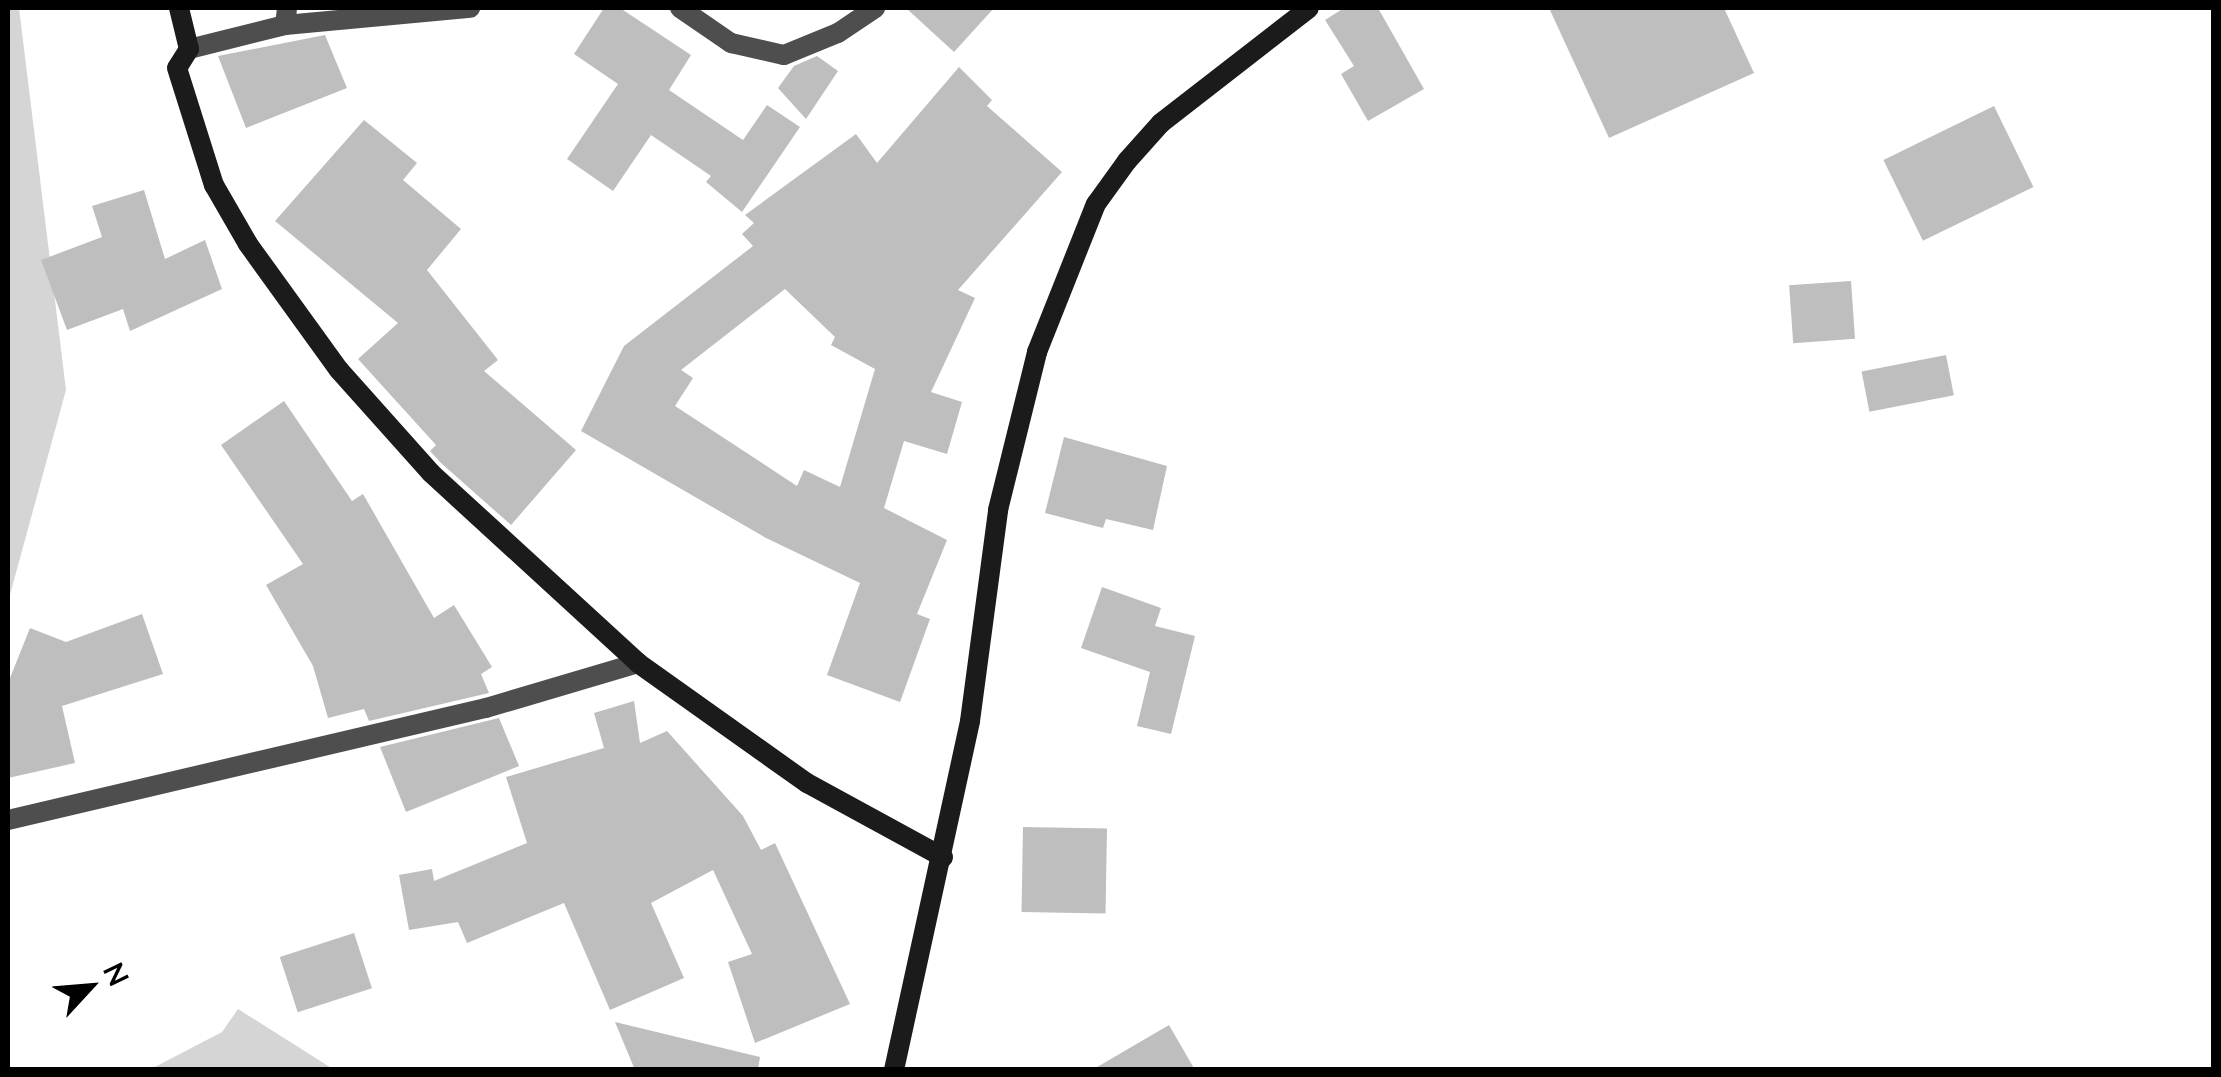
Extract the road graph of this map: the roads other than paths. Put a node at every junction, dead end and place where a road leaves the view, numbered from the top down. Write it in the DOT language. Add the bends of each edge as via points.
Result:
graph roads {
  1 [pos="179,8"];
  2 [pos="470,8"];
  3 [pos="680,8"];
  4 [pos="875,8"];
  5 [pos="1309,8"];
  6 [pos="286,16"];
  7 [pos="189,49"];
  8 [pos="638,663"];
  9 [pos="8,820"];
  10 [pos="943,857"];
  11 [pos="894,1070"];
  1 -- 7 [label="street"];
  2 -- 6 [label="street"];
  3 -- 4 [label="street" via="732,43 784,54 838,33"];
  5 -- 10 [label="street" via="1161,124 1096,204 1037,352 998,510 970,721"];
  6 -- 7 [label="street"];
  7 -- 8 [label="street" via="177,68 214,185 328,354 432,473"];
  8 -- 9 [label="street" via="486,708"];
  8 -- 10 [label="street" via="808,783"];
  10 -- 11 [label="street"];
}
